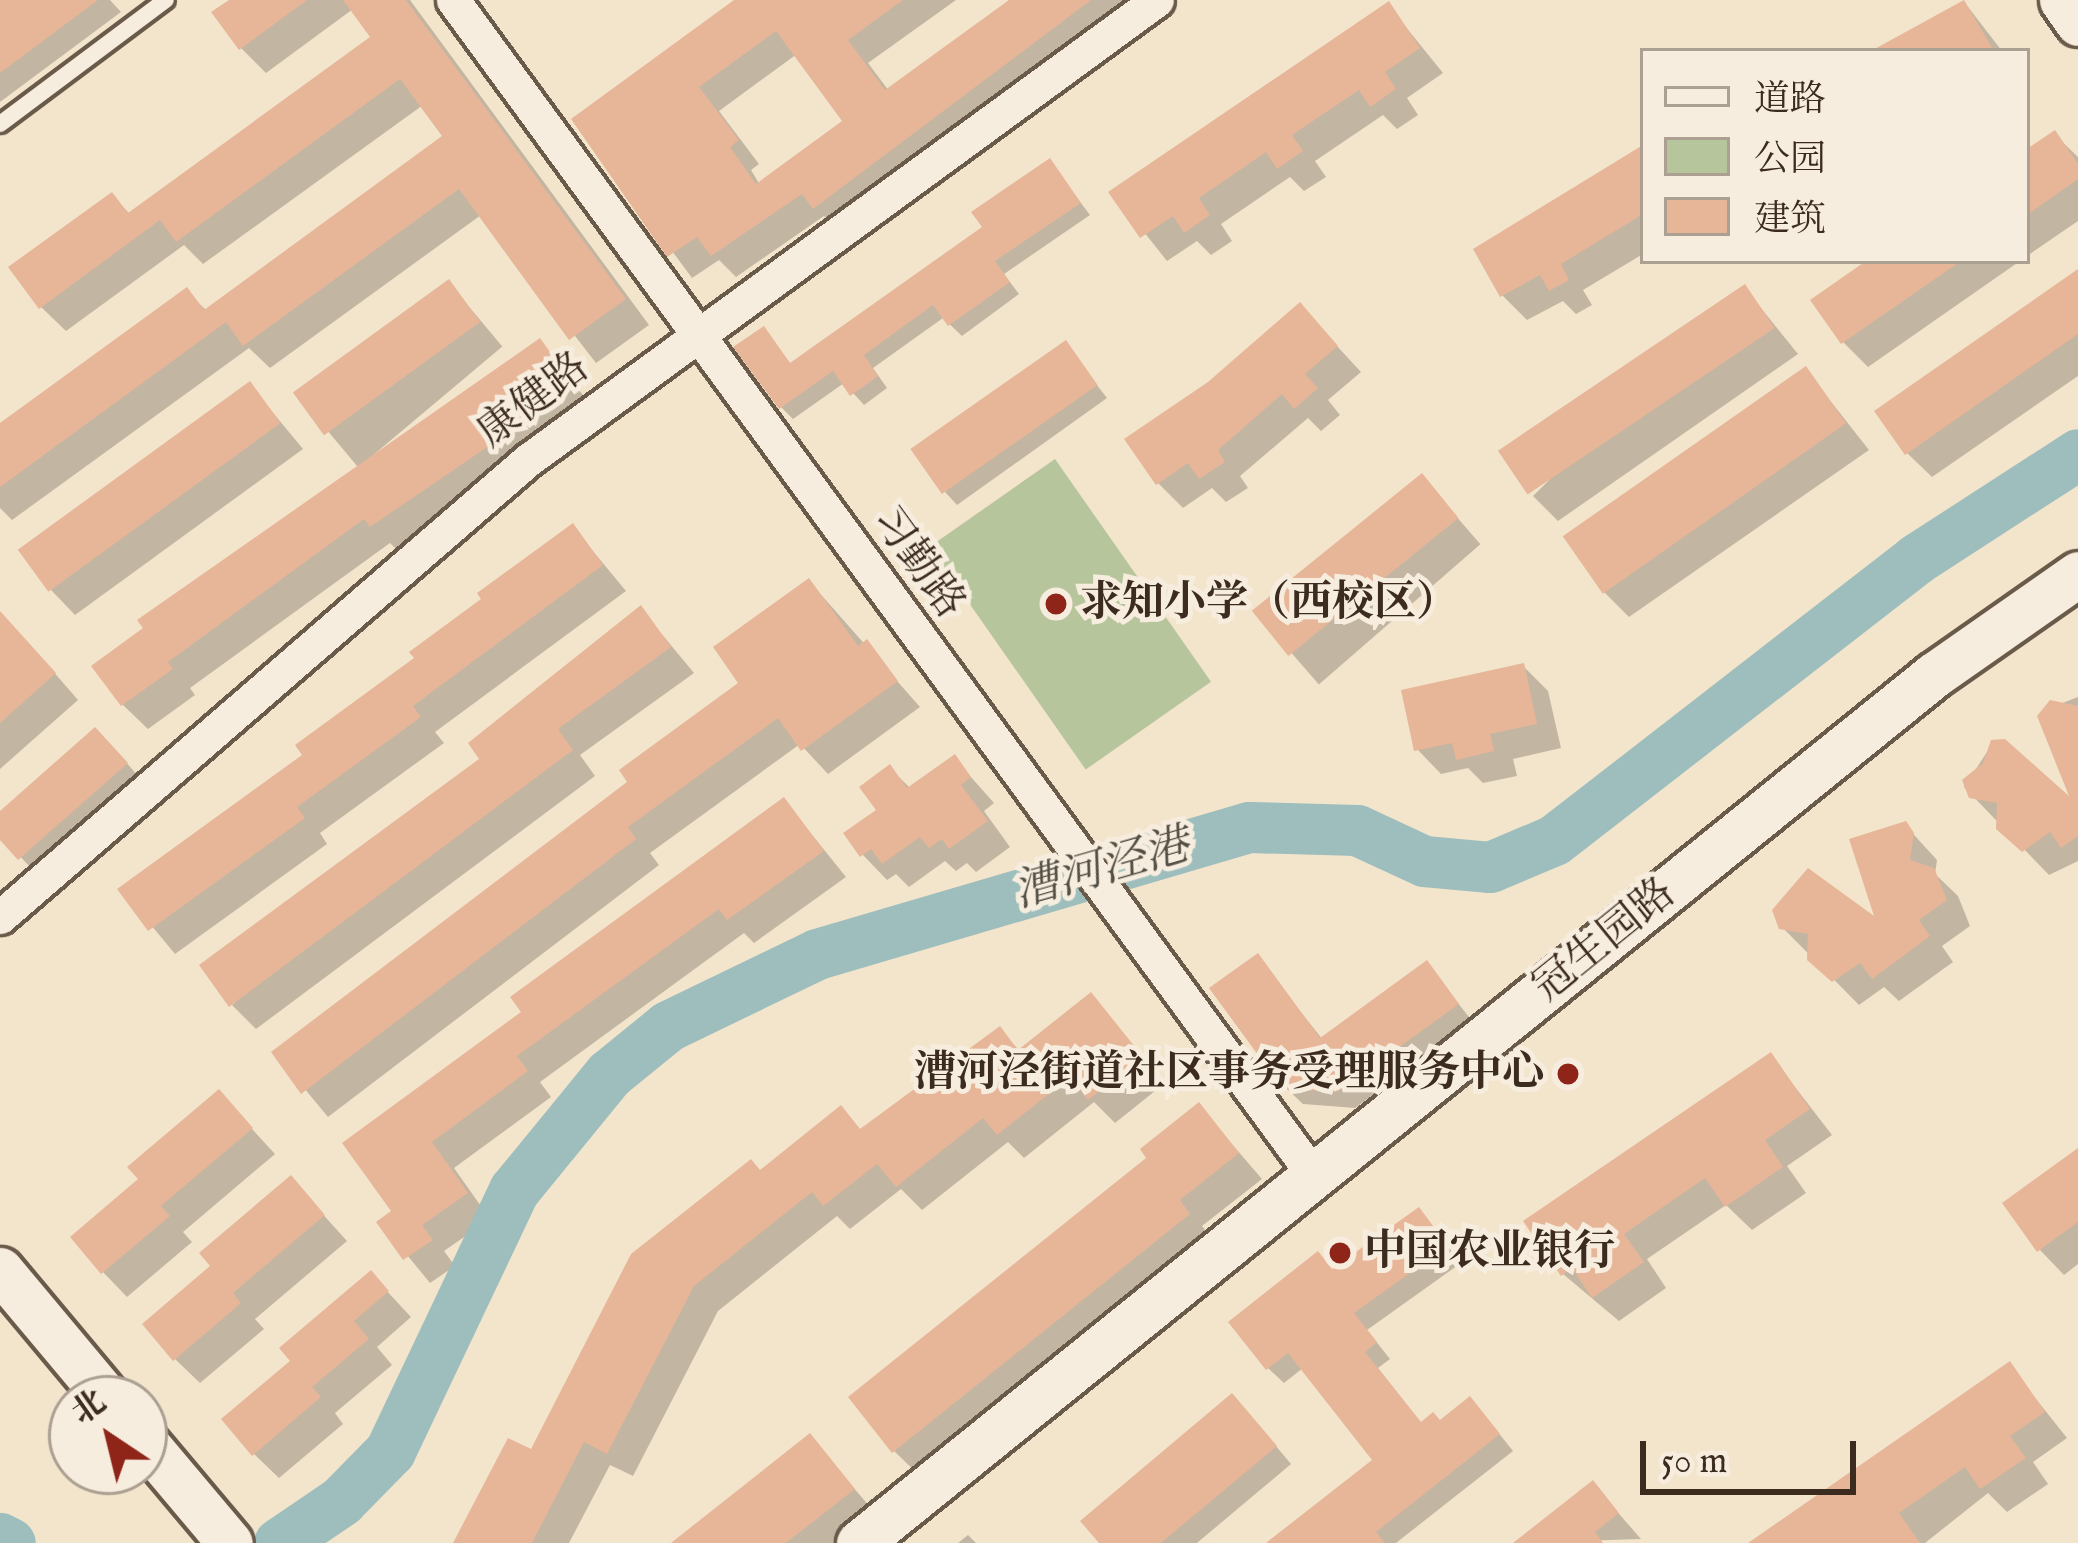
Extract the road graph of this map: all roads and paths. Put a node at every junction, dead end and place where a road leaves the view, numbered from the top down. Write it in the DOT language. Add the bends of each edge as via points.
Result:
graph roads {
  1 [pos="166,0"];
  2 [pos="453,0"];
  3 [pos="1157,0"];
  4 [pos="2062,0"];
  5 [pos="2078,23"];
  6 [pos="0,124"];
  7 [pos="694,337"];
  8 [pos="2078,574"];
  9 [pos="0,917"];
  10 [pos="1314,1176"];
  11 [pos="0,1270"];
  12 [pos="89,1375"];
  13 [pos="168,1469"];
  14 [pos="222,1533"];
  15 [pos="859,1543"];
  1 -- 6 [label="lane"];
  2 -- 7 [label="street, 习勤路"];
  3 -- 7 [label="street, 康健路"];
  4 -- 5 [label="street"];
  7 -- 9 [label="street, 康健路" via="385,576"];
  7 -- 10 [label="street, 习勤路"];
  8 -- 10 [label="street, 冠生园路" via="1934,675"];
  10 -- 15 [label="street, 冠生园路"];
  11 -- 12 [label="street"];
  13 -- 14 [label="street"];
}
